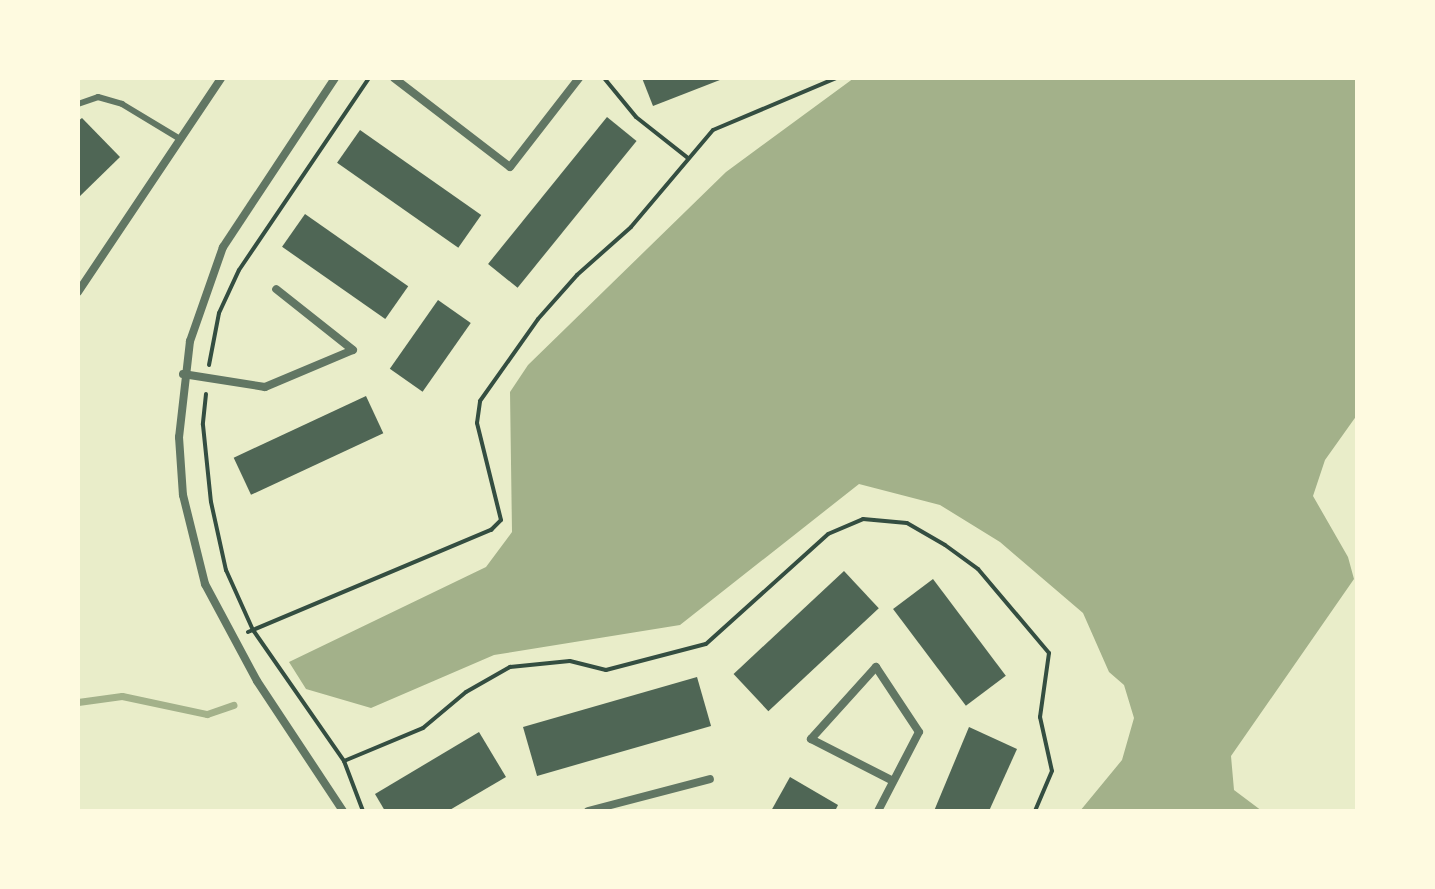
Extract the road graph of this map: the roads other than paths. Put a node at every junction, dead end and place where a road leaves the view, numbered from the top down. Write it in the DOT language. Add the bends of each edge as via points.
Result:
graph roads {
  1 [pos="221,78"];
  2 [pos="335,78"];
  3 [pos="394,78"];
  4 [pos="579,78"];
  5 [pos="78,104"];
  6 [pos="180,139"];
  7 [pos="276,289"];
  8 [pos="78,292"];
  9 [pos="183,374"];
  10 [pos="710,779"];
  11 [pos="893,781"];
  12 [pos="343,811"];
  13 [pos="588,811"];
  14 [pos="878,811"];
  1 -- 6 [label="street"];
  2 -- 9 [label="street" via="223,247 204,291"];
  3 -- 4 [label="street" via="510,167"];
  5 -- 6 [label="lane" via="98,97 122,104"];
  6 -- 8 [label="street"];
  7 -- 9 [label="street" via="353,350 265,387"];
  9 -- 12 [label="street" via="183,495 205,584 231,638"];
  10 -- 13 [label="street"];
  11 -- 11 [label="street" via="919,732 876,667 811,739"];
  11 -- 14 [label="street"];
}
